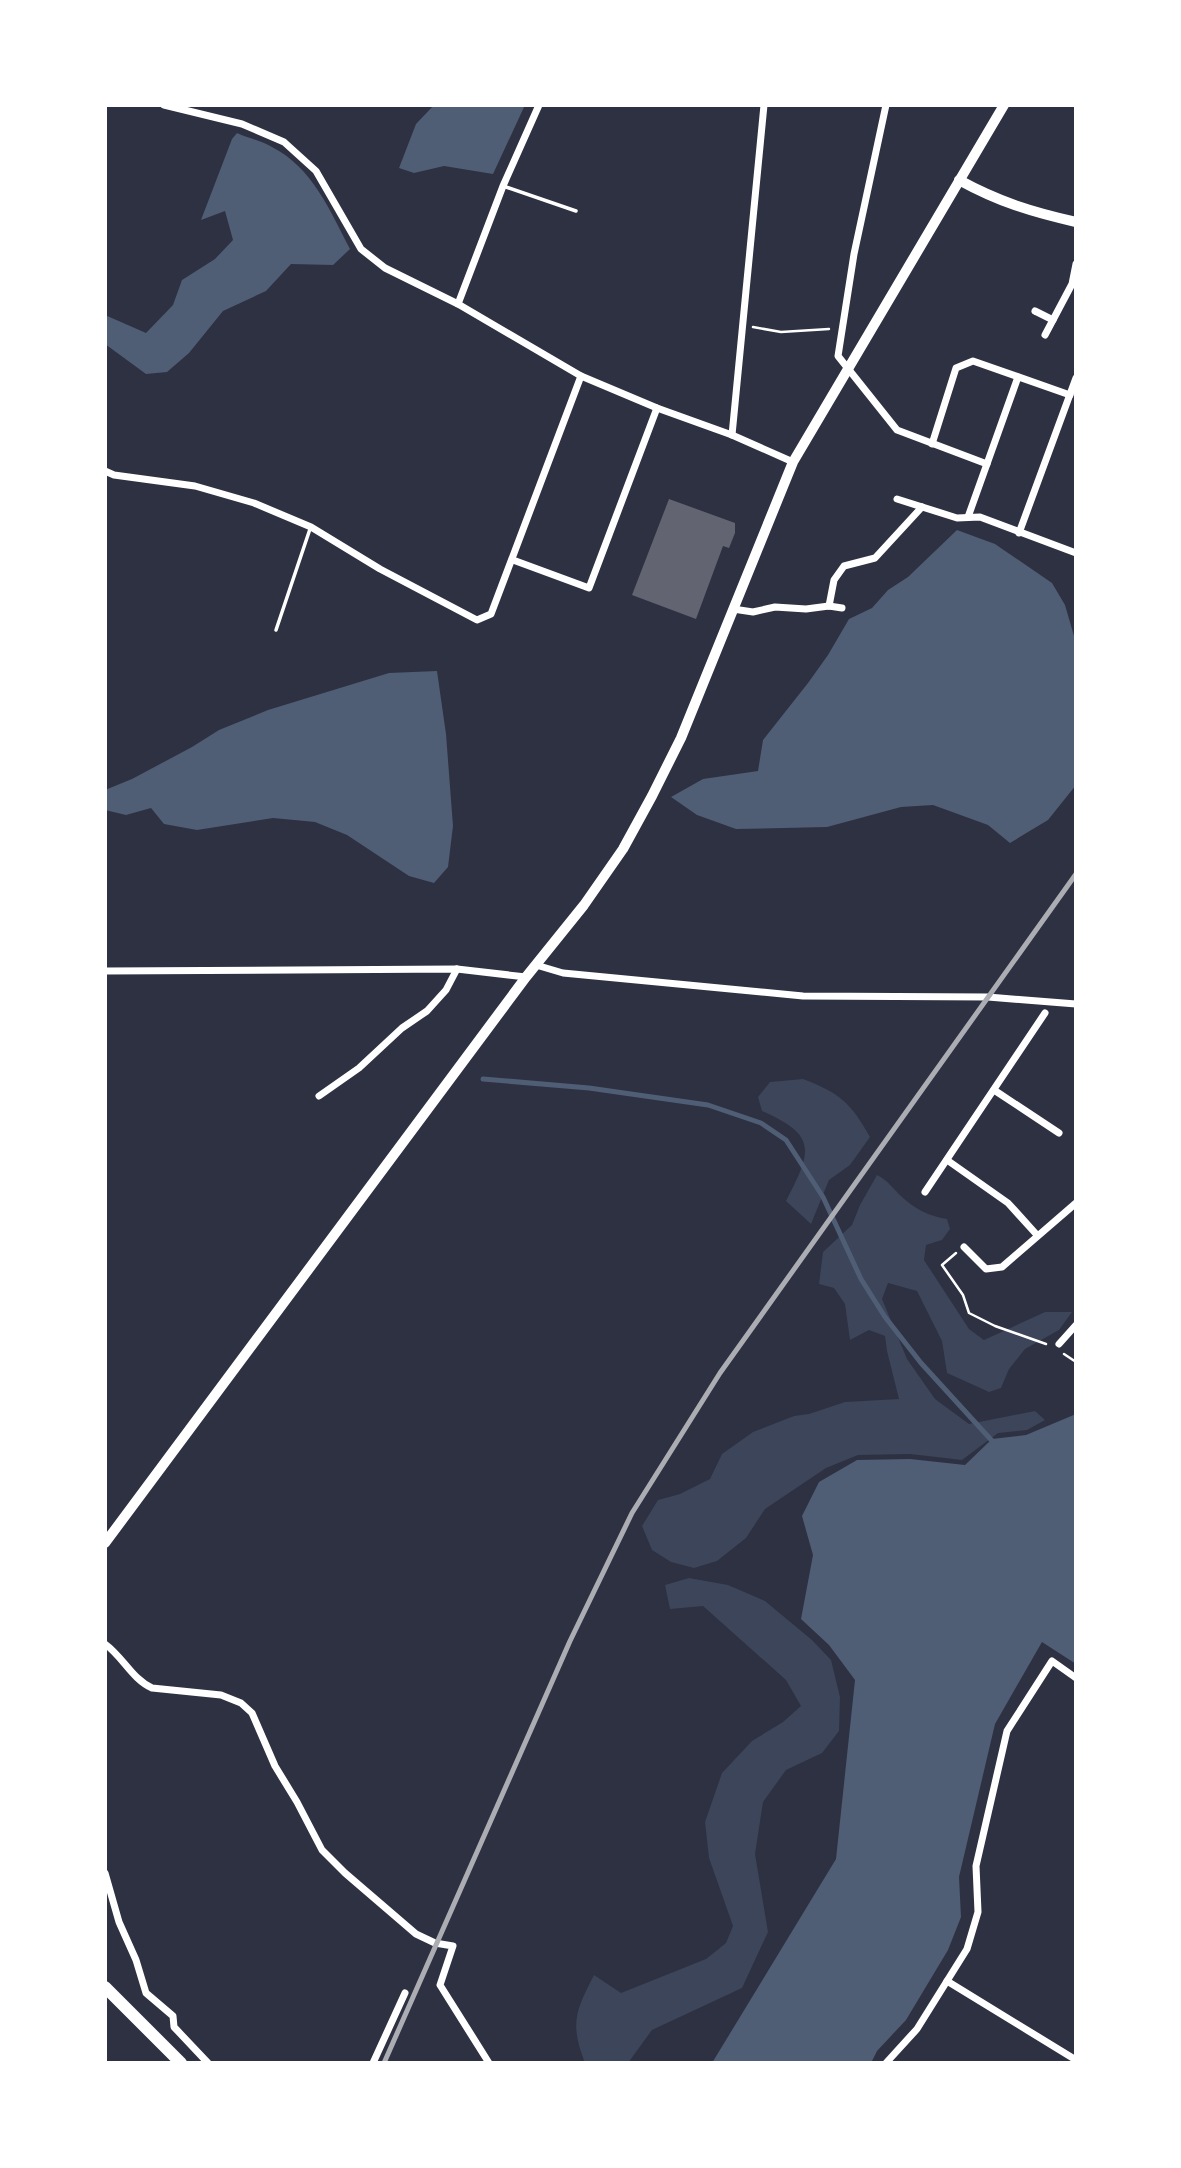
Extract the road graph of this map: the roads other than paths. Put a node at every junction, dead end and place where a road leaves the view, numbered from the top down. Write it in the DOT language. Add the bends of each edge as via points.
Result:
graph roads {
  1 [pos="164,105"];
  2 [pos="539,105"];
  3 [pos="764,105"];
  4 [pos="886,105"];
  5 [pos="1004,105"];
  6 [pos="959,180"];
  7 [pos="503,186"];
  8 [pos="576,211"];
  9 [pos="1076,222"];
  10 [pos="1076,264"];
  11 [pos="458,304"];
  12 [pos="1035,311"];
  13 [pos="1053,320"];
  14 [pos="1045,335"];
  15 [pos="847,370"];
  16 [pos="581,376"];
  17 [pos="1018,377"];
  18 [pos="1076,378"];
  19 [pos="1070,395"];
  20 [pos="657,408"];
  21 [pos="732,435"];
  22 [pos="932,444"];
  23 [pos="793,462"];
  24 [pos="987,464"];
  25 [pos="105,471"];
  26 [pos="897,499"];
  27 [pos="922,507"];
  28 [pos="968,517"];
  29 [pos="311,527"];
  30 [pos="1019,533"];
  31 [pos="1076,542"];
  32 [pos="1074,552"];
  33 [pos="513,560"];
  34 [pos="829,606"];
  35 [pos="842,608"];
  36 [pos="733,609"];
  37 [pos="276,630"];
  38 [pos="536,965"];
  39 [pos="457,969"];
  40 [pos="105,971"];
  41 [pos="526,976"];
  42 [pos="1076,1004"];
  43 [pos="1045,1013"];
  44 [pos="994,1090"];
  45 [pos="319,1096"];
  46 [pos="1059,1133"];
  47 [pos="947,1160"];
  48 [pos="925,1192"];
  49 [pos="1076,1202"];
  50 [pos="1037,1235"];
  51 [pos="964,1247"];
  52 [pos="1076,1325"];
  53 [pos="1059,1344"];
  54 [pos="105,1542"];
  55 [pos="105,1644"];
  56 [pos="1076,1678"];
  57 [pos="105,1873"];
  58 [pos="947,1981"];
  59 [pos="105,1987"];
  60 [pos="405,1993"];
  61 [pos="1076,2060"];
  62 [pos="181,2063"];
  63 [pos="208,2063"];
  64 [pos="373,2063"];
  65 [pos="489,2063"];
  66 [pos="887,2063"];
  1 -- 11 [label="street" via="242,124 284,142 316,170 361,249 385,268"];
  2 -- 7 [label="street"];
  3 -- 21 [label="street"];
  4 -- 15 [label="street" via="838,356"];
  5 -- 6 [label="main road"];
  6 -- 9 [label="street" via="1021,209"];
  6 -- 15 [label="main road"];
  7 -- 8 [label="lane"];
  7 -- 11 [label="street"];
  10 -- 13 [label="street" via="1072,284"];
  11 -- 16 [label="street"];
  12 -- 13 [label="street"];
  13 -- 14 [label="street"];
  15 -- 22 [label="street" via="897,430"];
  15 -- 23 [label="main road"];
  16 -- 20 [label="street"];
  16 -- 33 [label="street"];
  17 -- 19 [label="street"];
  17 -- 22 [label="street" via="973,361 956,369"];
  17 -- 24 [label="street"];
  18 -- 19 [label="street"];
  19 -- 30 [label="street"];
  20 -- 21 [label="street"];
  20 -- 33 [label="street" via="589,588"];
  21 -- 23 [label="street"];
  22 -- 24 [label="street"];
  23 -- 36 [label="main road"];
  24 -- 28 [label="street"];
  25 -- 29 [label="street" via="195,486 254,503"];
  26 -- 27 [label="street"];
  27 -- 28 [label="street"];
  27 -- 34 [label="street" via="875,558 844,566 834,580"];
  28 -- 30 [label="street" via="980,517"];
  29 -- 33 [label="street" via="477,620 491,614"];
  29 -- 37 [label="lane"];
  30 -- 32 [label="street"];
  31 -- 32 [label="street"];
  34 -- 35 [label="street"];
  34 -- 36 [label="street" via="753,612"];
  36 -- 38 [label="main road" via="681,738 640,817 592,894"];
  38 -- 41 [label="main road"];
  38 -- 42 [label="street" via="564,973 803,996 988,997"];
  39 -- 40 [label="street"];
  39 -- 41 [label="street"];
  39 -- 45 [label="street" via="427,1011"];
  41 -- 54 [label="main road"];
  43 -- 44 [label="street"];
  44 -- 46 [label="street"];
  44 -- 47 [label="street"];
  47 -- 48 [label="street"];
  47 -- 50 [label="street" via="1008,1203"];
  49 -- 50 [label="street"];
  50 -- 51 [label="street" via="1002,1267 986,1269"];
  52 -- 53 [label="street"];
  55 -- 65 [label="street" via="142,1684 221,1695 252,1713 275,1766 322,1850 416,1934 453,1946 440,1985"];
  56 -- 58 [label="street" via="1052,1661 1007,1731 976,1866 978,1912 967,1949"];
  57 -- 63 [label="street" via="146,1993 173,2016 174,2027"];
  58 -- 61 [label="street"];
  58 -- 66 [label="street" via="917,2029"];
  59 -- 62 [label="main road"];
  60 -- 64 [label="street"];
}
